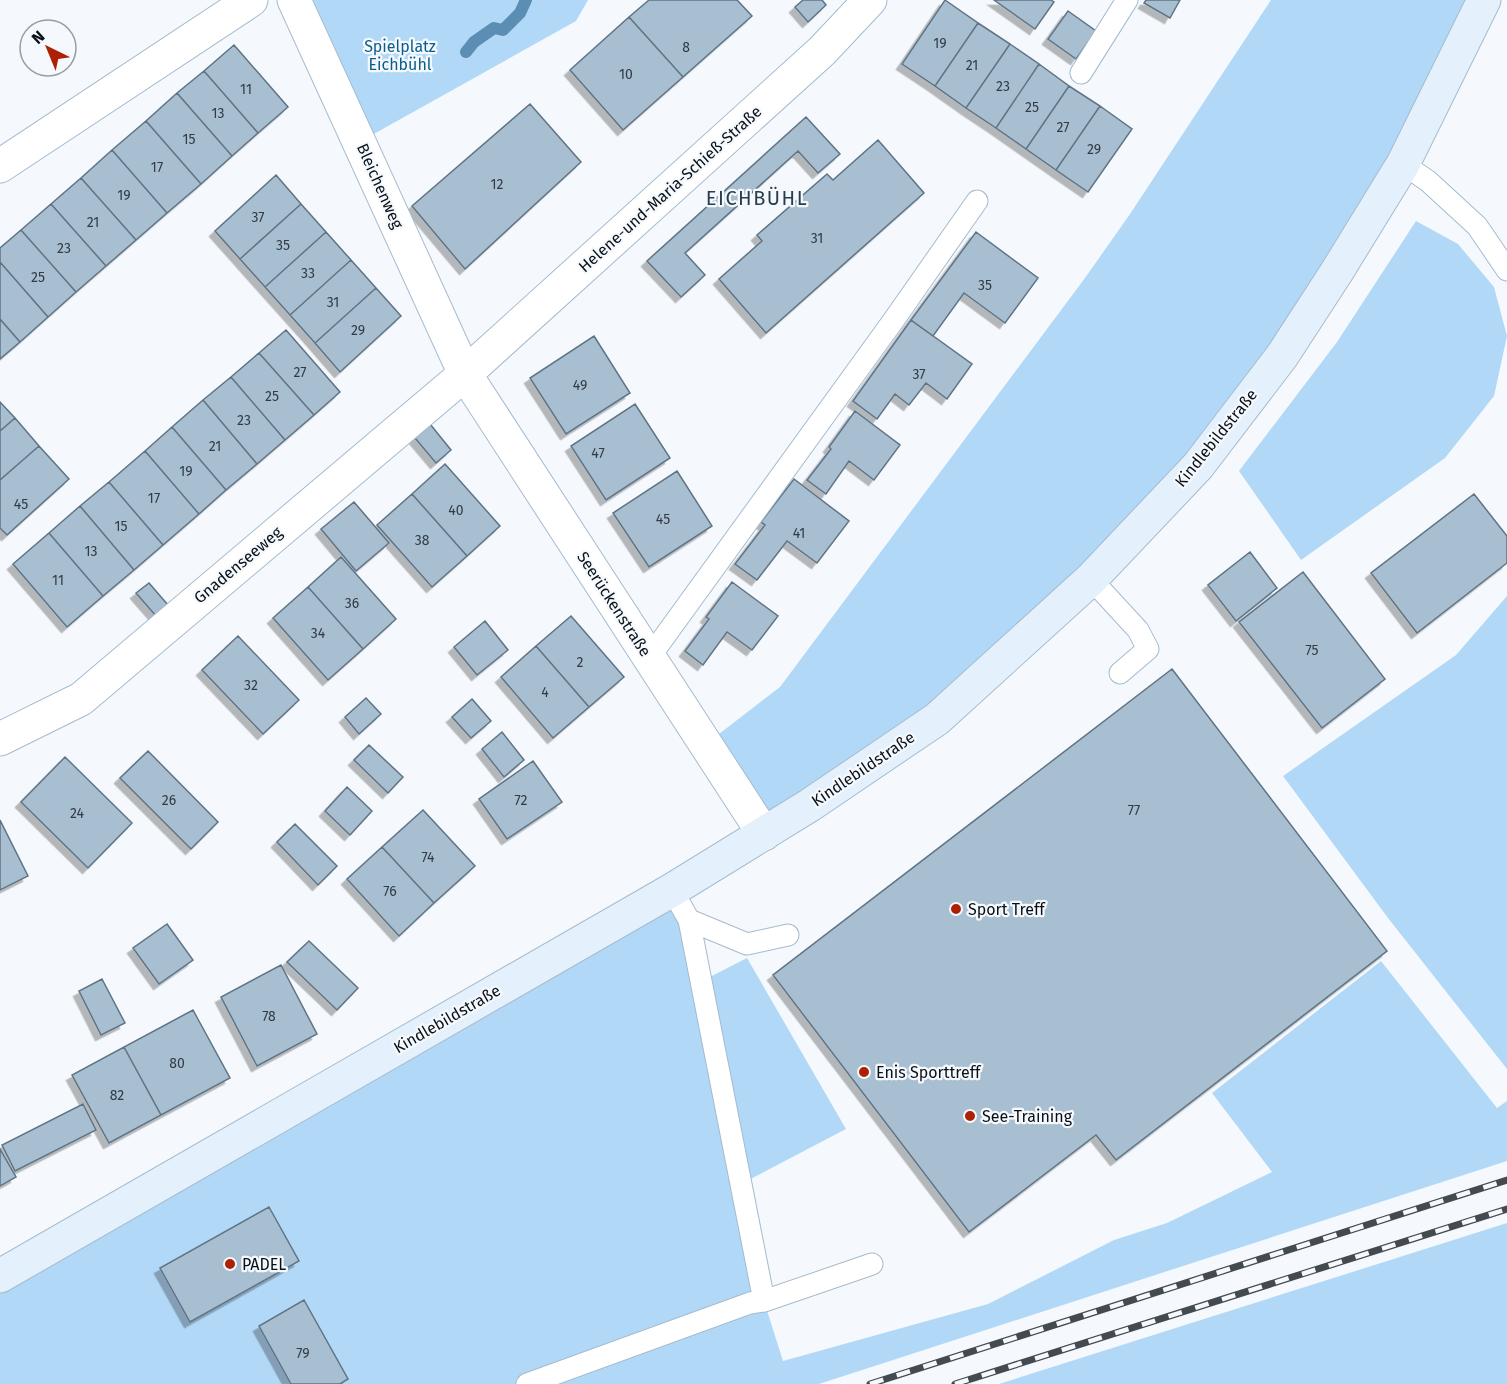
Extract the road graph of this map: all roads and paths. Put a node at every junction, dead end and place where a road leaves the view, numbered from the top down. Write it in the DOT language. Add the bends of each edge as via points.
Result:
graph roads {
  1 [pos="251,0"];
  2 [pos="294,0"];
  3 [pos="870,0"];
  4 [pos="1127,0"];
  5 [pos="1484,0"];
  6 [pos="1081,73"];
  7 [pos="1403,164"];
  8 [pos="0,166"];
  9 [pos="977,201"];
  10 [pos="1507,270"];
  11 [pos="465,374"];
  12 [pos="1091,579"];
  13 [pos="649,658"];
  14 [pos="1120,673"];
  15 [pos="0,739"];
  16 [pos="764,834"];
  17 [pos="672,890"];
  18 [pos="689,920"];
  19 [pos="788,935"];
  20 [pos="872,1264"];
  21 [pos="0,1276"];
  22 [pos="764,1301"];
  23 [pos="527,1384"];
  1 -- 8 [label="street"];
  2 -- 11 [label="street, Bleichenweg"];
  3 -- 11 [label="street, Helene-und-Maria-Schieß-Straße" via="822,51"];
  4 -- 6 [label="lane"];
  5 -- 7 [label="main road, Kindlebildstraße"];
  7 -- 10 [label="lane" via="1428,181 1477,226"];
  7 -- 12 [label="main road, Kindlebildstraße" via="1282,356 1198,466"];
  9 -- 13 [label="lane"];
  11 -- 13 [label="street, Seerückenstraße"];
  11 -- 15 [label="street, Gnadenseeweg" via="81,699"];
  12 -- 14 [label="lane" via="1138,630 1148,649"];
  12 -- 16 [label="main road, Kindlebildstraße" via="937,719"];
  13 -- 16 [label="street, Seerückenstraße"];
  16 -- 17 [label="main road, Kindlebildstraße"];
  17 -- 18 [label="lane"];
  17 -- 21 [label="main road, Kindlebildstraße"];
  18 -- 19 [label="lane" via="747,944"];
  18 -- 22 [label="lane"];
  20 -- 22 [label="lane"];
  22 -- 23 [label="lane"];
}
